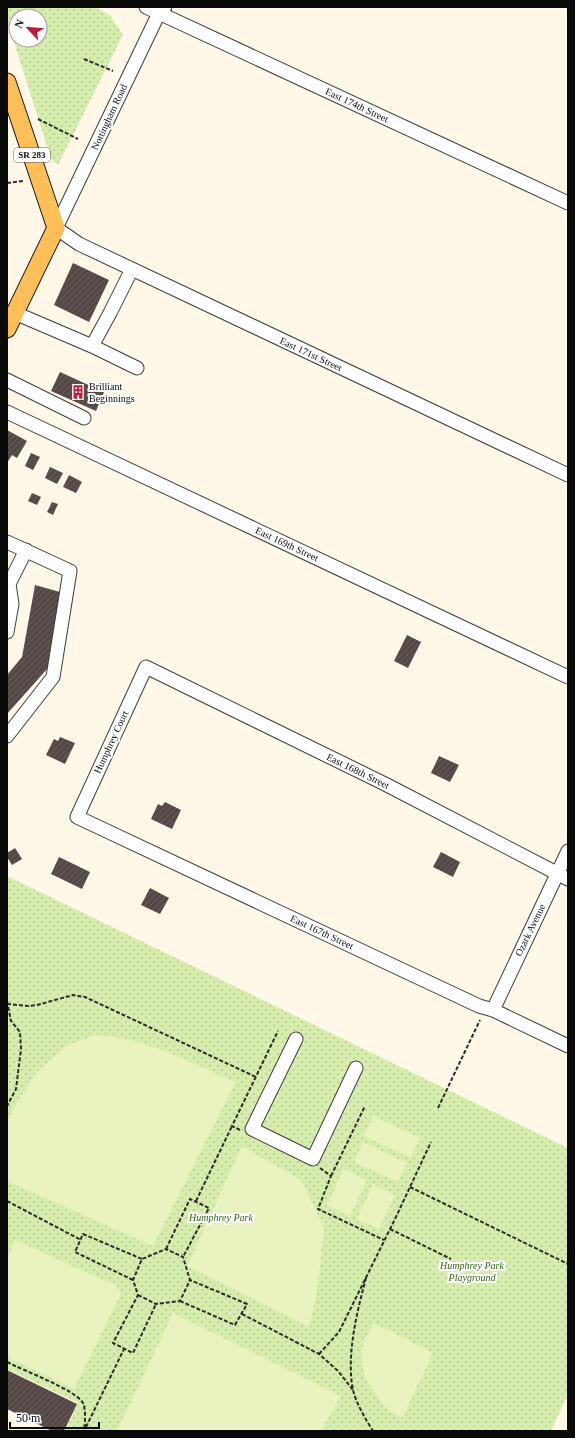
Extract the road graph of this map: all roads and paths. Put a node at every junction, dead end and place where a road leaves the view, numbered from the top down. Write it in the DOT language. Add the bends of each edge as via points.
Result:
graph roads {
  1 [pos="146,7"];
  2 [pos="162,10"];
  3 [pos="84,59"];
  4 [pos="113,72"];
  5 [pos="7,82"];
  6 [pos="38,119"];
  7 [pos="78,139"];
  8 [pos="24,181"];
  9 [pos="7,183"];
  10 [pos="568,203"];
  11 [pos="56,228"];
  12 [pos="132,269"];
  13 [pos="15,313"];
  14 [pos="7,329"];
  15 [pos="92,346"];
  16 [pos="137,368"];
  17 [pos="7,380"];
  18 [pos="7,412"];
  19 [pos="84,418"];
  20 [pos="568,475"];
  21 [pos="7,542"];
  22 [pos="26,550"];
  23 [pos="8,586"];
  24 [pos="7,632"];
  25 [pos="146,668"];
  26 [pos="568,677"];
  27 [pos="7,736"];
  28 [pos="77,817"];
  29 [pos="568,851"];
  30 [pos="563,877"];
  31 [pos="7,1001"];
  32 [pos="8,1004"];
  33 [pos="493,1010"];
  34 [pos="480,1020"];
  35 [pos="296,1039"];
  36 [pos="568,1046"];
  37 [pos="356,1068"];
  38 [pos="256,1077"];
  39 [pos="7,1106"];
  40 [pos="365,1106"];
  41 [pos="438,1108"];
  42 [pos="232,1126"];
  43 [pos="431,1142"];
  44 [pos="331,1176"];
  45 [pos="410,1187"];
  46 [pos="7,1201"];
  47 [pos="196,1202"];
  48 [pos="390,1229"];
  49 [pos="81,1240"];
  50 [pos="166,1249"];
  51 [pos="183,1257"];
  52 [pos="142,1259"];
  53 [pos="451,1259"];
  54 [pos="568,1264"];
  55 [pos="367,1273"];
  56 [pos="133,1280"];
  57 [pos="190,1280"];
  58 [pos="138,1295"];
  59 [pos="180,1301"];
  60 [pos="156,1304"];
  61 [pos="242,1314"];
  62 [pos="124,1348"];
  63 [pos="319,1354"];
  64 [pos="7,1362"];
  65 [pos="353,1390"];
  66 [pos="84,1430"];
  67 [pos="374,1431"];
  1 -- 2 [label="street, East 174th Street"];
  2 -- 10 [label="street, East 174th Street"];
  2 -- 11 [label="street, Nottingham Road"];
  3 -- 4 [label="path"];
  5 -- 11 [label="main road, SR 283"];
  6 -- 7 [label="path"];
  8 -- 9 [label="path"];
  11 -- 12 [label="street, East 171st Street" via="79,244"];
  11 -- 13 [label="main road"];
  12 -- 15 [label="street"];
  12 -- 20 [label="street, East 171st Street"];
  13 -- 14 [label="main road"];
  13 -- 15 [label="street"];
  15 -- 16 [label="street"];
  17 -- 19 [label="street"];
  18 -- 26 [label="street, East 169th Street"];
  21 -- 22 [label="street"];
  22 -- 23 [label="street"];
  22 -- 27 [label="street" via="70,571 54,677"];
  23 -- 24 [label="street" via="12,604"];
  25 -- 28 [label="street, Humphrey Court"];
  25 -- 30 [label="street, East 168th Street" via="385,784"];
  28 -- 33 [label="street, East 167th Street" via="472,1003"];
  29 -- 30 [label="street, Ozark Avenue"];
  30 -- 33 [label="street, Ozark Avenue"];
  31 -- 32 [label="path"];
  32 -- 38 [label="path" via="37,1006 73,995 85,997"];
  32 -- 39 [label="path" via="11,1021 20,1032 21,1049 16,1089"];
  33 -- 36 [label="street, East 167th Street"];
  34 -- 41 [label="path"];
  35 -- 37 [label="street" via="252,1129 313,1159"];
  40 -- 44 [label="path"];
  42 -- 47 [label="path"];
  43 -- 45 [label="path"];
  45 -- 48 [label="path"];
  45 -- 54 [label="path"];
  46 -- 49 [label="path"];
  47 -- 50 [label="path" via="190,1199"];
  47 -- 51 [label="path" via="209,1208"];
  48 -- 53 [label="path"];
  48 -- 55 [label="path"];
  49 -- 52 [label="path" via="83,1234"];
  49 -- 56 [label="path" via="75,1252"];
  50 -- 51 [label="path"];
  50 -- 52 [label="path"];
  51 -- 57 [label="path"];
  52 -- 56 [label="path"];
  55 -- 63 [label="path" via="339,1332"];
  55 -- 65 [label="path" via="354,1329 351,1361"];
  56 -- 58 [label="path"];
  57 -- 59 [label="path"];
  57 -- 61 [label="path" via="247,1304"];
  58 -- 60 [label="path"];
  58 -- 62 [label="path" via="113,1343"];
  59 -- 60 [label="path"];
  59 -- 61 [label="path" via="235,1325"];
  60 -- 62 [label="path" via="133,1353"];
  61 -- 63 [label="path"];
  62 -- 66 [label="path"];
  63 -- 65 [label="path" via="338,1370"];
  64 -- 66 [label="path" via="72,1392 83,1403"];
  65 -- 67 [label="path"];
}
